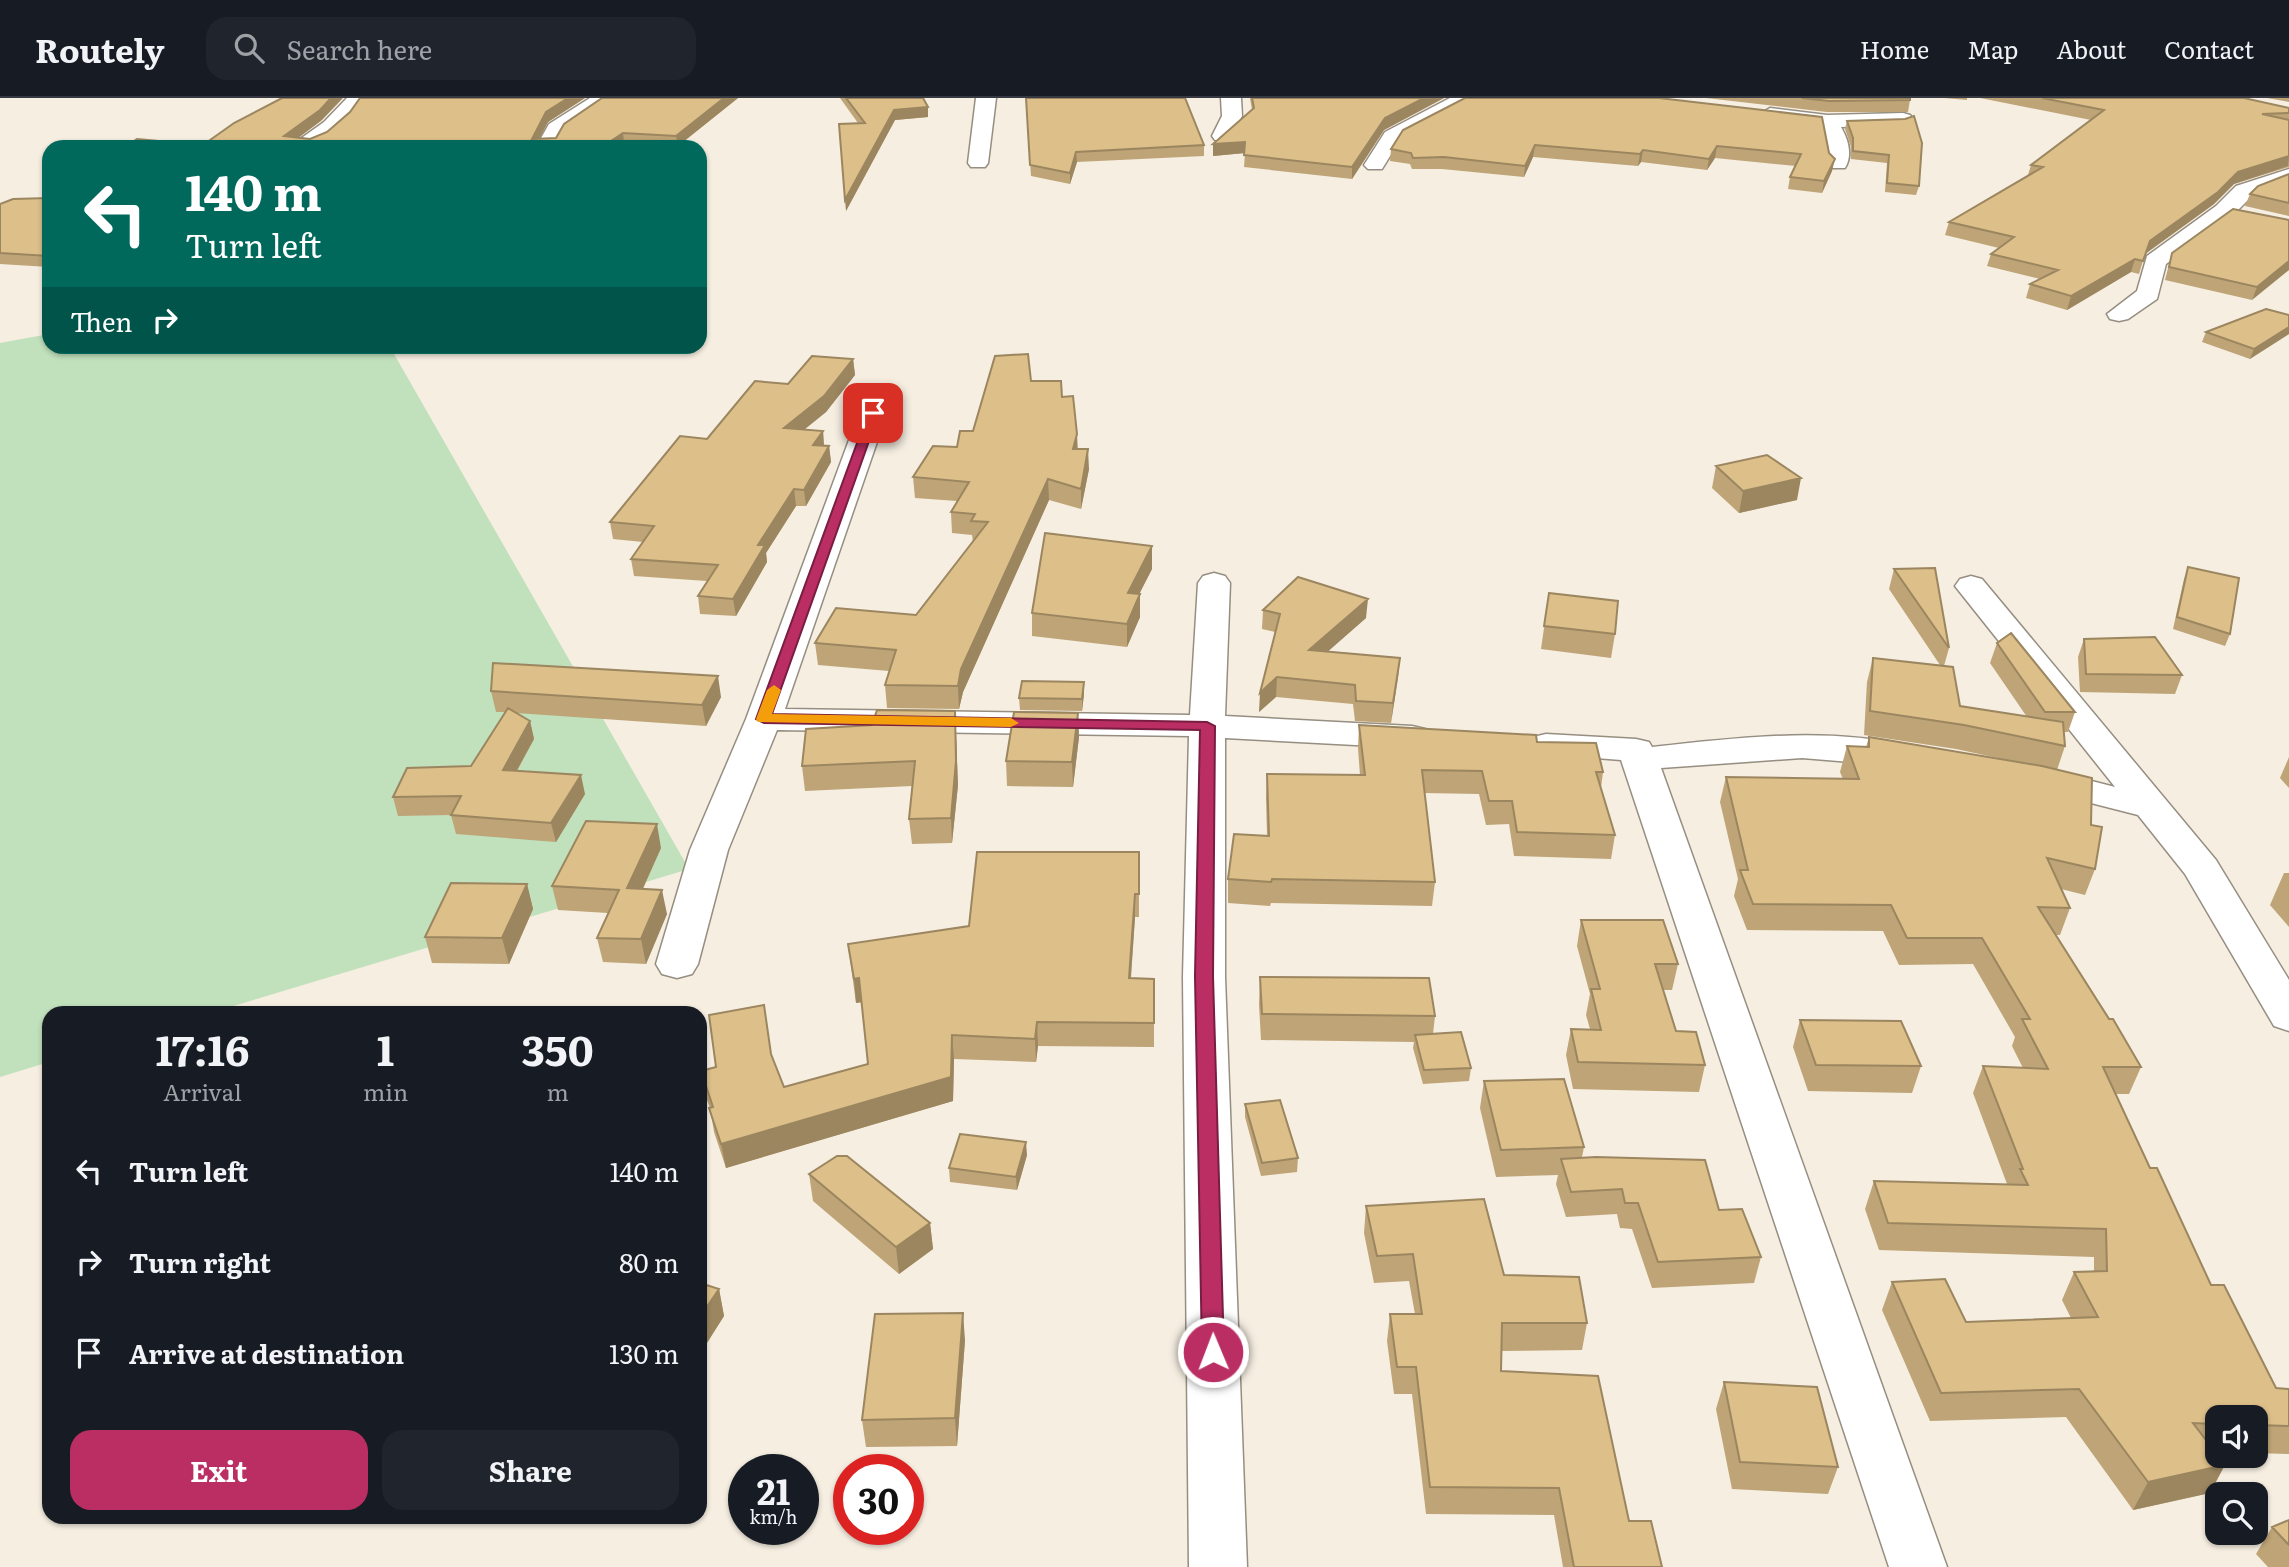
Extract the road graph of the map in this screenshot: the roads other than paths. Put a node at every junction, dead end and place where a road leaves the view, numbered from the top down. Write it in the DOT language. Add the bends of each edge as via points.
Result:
graph roads {
  1 [pos="357,98"];
  2 [pos="603,98"];
  3 [pos="986,98"];
  4 [pos="1231,98"];
  5 [pos="1465,98"];
  6 [pos="1754,112"];
  7 [pos="1903,119"];
  8 [pos="1827,121"];
  9 [pos="1222,136"];
  10 [pos="311,140"];
  11 [pos="550,140"];
  12 [pos="978,163"];
  13 [pos="1838,164"];
  14 [pos="1375,165"];
  15 [pos="2289,175"];
  16 [pos="2224,211"];
  17 [pos="2250,217"];
  18 [pos="2119,314"];
  19 [pos="873,413"];
  20 [pos="1214,583"];
  21 [pos="1971,586"];
  22 [pos="764,719"];
  23 [pos="1207,726"];
  24 [pos="1443,739"];
  25 [pos="1512,743"];
  26 [pos="1640,759"];
  27 [pos="1926,760"];
  28 [pos="2008,773"];
  29 [pos="2154,808"];
  30 [pos="677,964"];
  31 [pos="2289,1016"];
  32 [pos="1218,1567"];
  33 [pos="1918,1567"];
  1 -- 10 [label="street" via="344,116"];
  2 -- 11 [label="street" via="556,128"];
  3 -- 12 [label="street"];
  4 -- 9 [label="street" via="1232,116"];
  5 -- 14 [label="street" via="1392,136"];
  6 -- 8 [label="street"];
  7 -- 8 [label="street"];
  8 -- 13 [label="street" via="1838,136"];
  15 -- 16 [label="street" via="2244,191"];
  16 -- 17 [label="street"];
  16 -- 18 [label="street" via="2155,261 2148,294"];
  19 -- 22 [label="street"];
  20 -- 23 [label="street"];
  21 -- 29 [label="street"];
  22 -- 23 [label="street"];
  22 -- 30 [label="street" via="709,850"];
  23 -- 24 [label="street"];
  23 -- 32 [label="street" via="1204,976"];
  25 -- 26 [label="street" via="1636,750"];
  26 -- 27 [label="street" via="1760,746 1858,748"];
  26 -- 33 [label="street"];
  28 -- 29 [label="street"];
  29 -- 31 [label="street" via="2202,869"];
}
